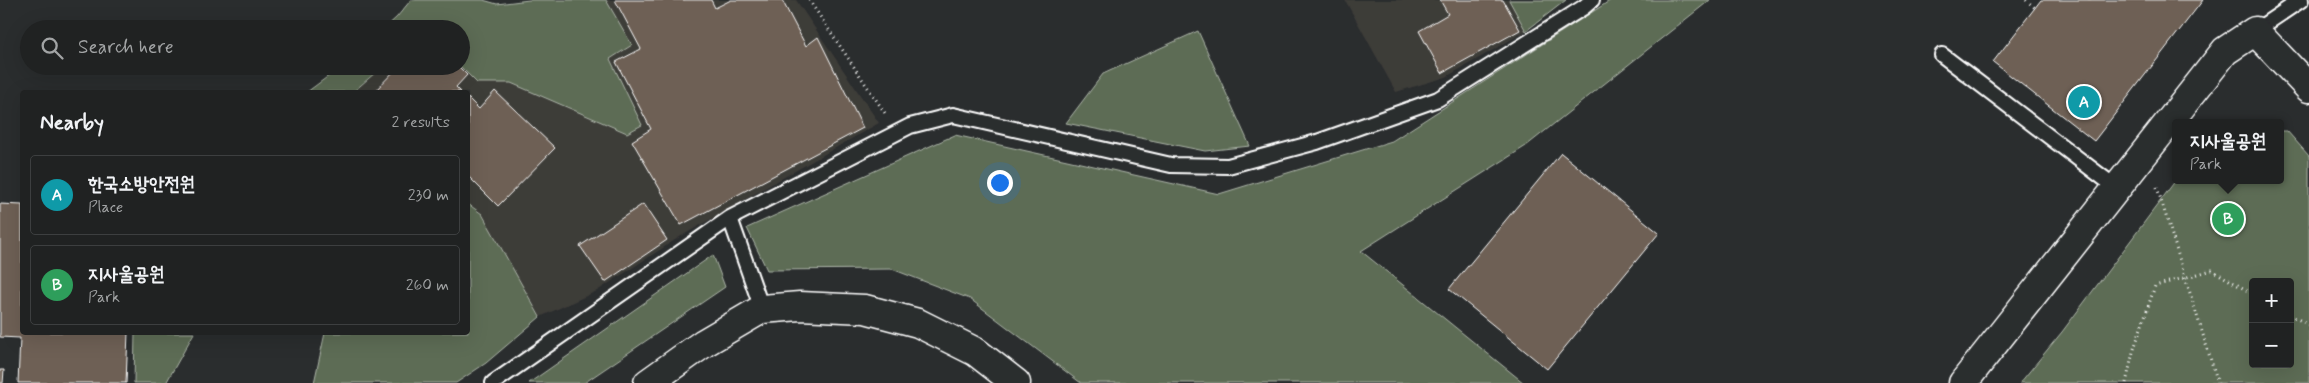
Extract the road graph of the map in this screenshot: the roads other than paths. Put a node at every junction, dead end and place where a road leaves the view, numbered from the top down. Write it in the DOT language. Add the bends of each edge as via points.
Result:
graph roads {
  1 [pos="1592,0"];
  2 [pos="2301,0"];
  3 [pos="2255,30"];
  4 [pos="1942,55"];
  5 [pos="2309,88"];
  6 [pos="2172,119"];
  7 [pos="2172,119"];
  8 [pos="2118,189"];
  9 [pos="730,218"];
  10 [pos="762,309"];
  11 [pos="494,383"];
  12 [pos="648,383"];
  13 [pos="1016,383"];
  14 [pos="1963,383"];
  1 -- 9 [label="lane" via="1438,99 1317,142 1228,166 1170,165 952,115 910,126"];
  2 -- 3 [label="lane"];
  3 -- 5 [label="street"];
  3 -- 7 [label="street" via="2225,51"];
  4 -- 8 [label="lane"];
  6 -- 8 [label="street"];
  8 -- 14 [label="street"];
  9 -- 10 [label="lane"];
  9 -- 11 [label="lane"];
  10 -- 12 [label="street" via="704,343"];
  10 -- 13 [label="street" via="800,306 865,309 918,323 976,352"];
}
